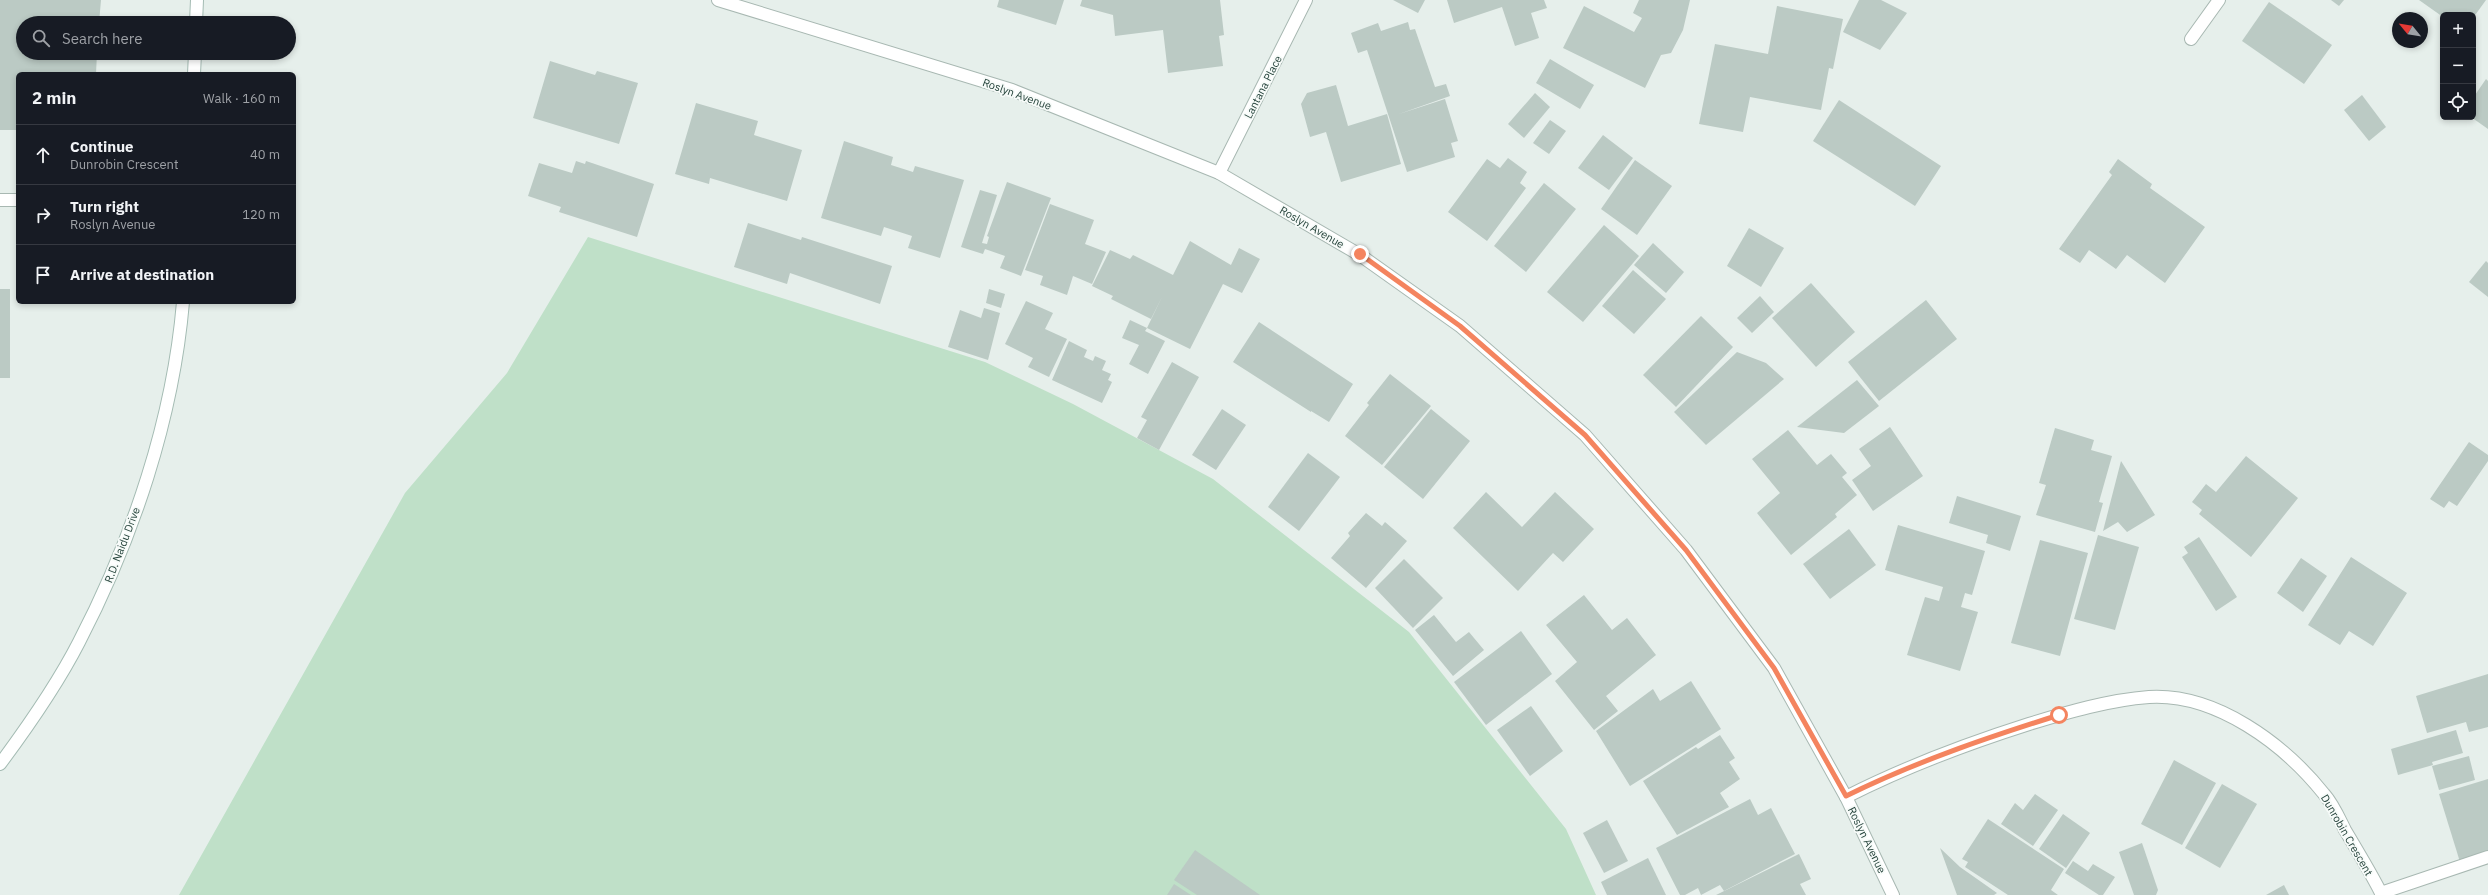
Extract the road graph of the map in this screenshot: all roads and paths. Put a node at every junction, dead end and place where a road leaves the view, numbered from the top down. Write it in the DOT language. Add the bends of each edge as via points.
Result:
graph roads {
  1 [pos="197,0"];
  2 [pos="718,0"];
  3 [pos="1306,0"];
  4 [pos="2218,0"];
  5 [pos="196,16"];
  6 [pos="2191,39"];
  7 [pos="195,60"];
  8 [pos="194,72"];
  9 [pos="1219,174"];
  10 [pos="0,200"];
  11 [pos="16,200"];
  12 [pos="183,304"];
  13 [pos="0,764"];
  14 [pos="1846,796"];
  15 [pos="2488,857"];
  16 [pos="2382,894"];
  17 [pos="1893,895"];
  1 -- 5 [label="street"];
  2 -- 9 [label="street, Roslyn Avenue" via="1012,90"];
  3 -- 9 [label="street, Lantana Place"];
  4 -- 6 [label="street"];
  7 -- 8 [label="street"];
  9 -- 14 [label="street, Roslyn Avenue" via="1360,254 1460,326 1585,435 1686,550 1774,668"];
  10 -- 11 [label="street"];
  12 -- 13 [label="street, R.D. Naidu Drive" via="170,388 137,506 116,566 79,643 35,716"];
  14 -- 16 [label="street, Dunrobin Crescent" via="1890,775 1975,741 2059,715 2149,697 2188,700 2230,717 2265,738 2299,766 2325,795"];
  14 -- 17 [label="street, Roslyn Avenue"];
  15 -- 16 [label="street"];
}
